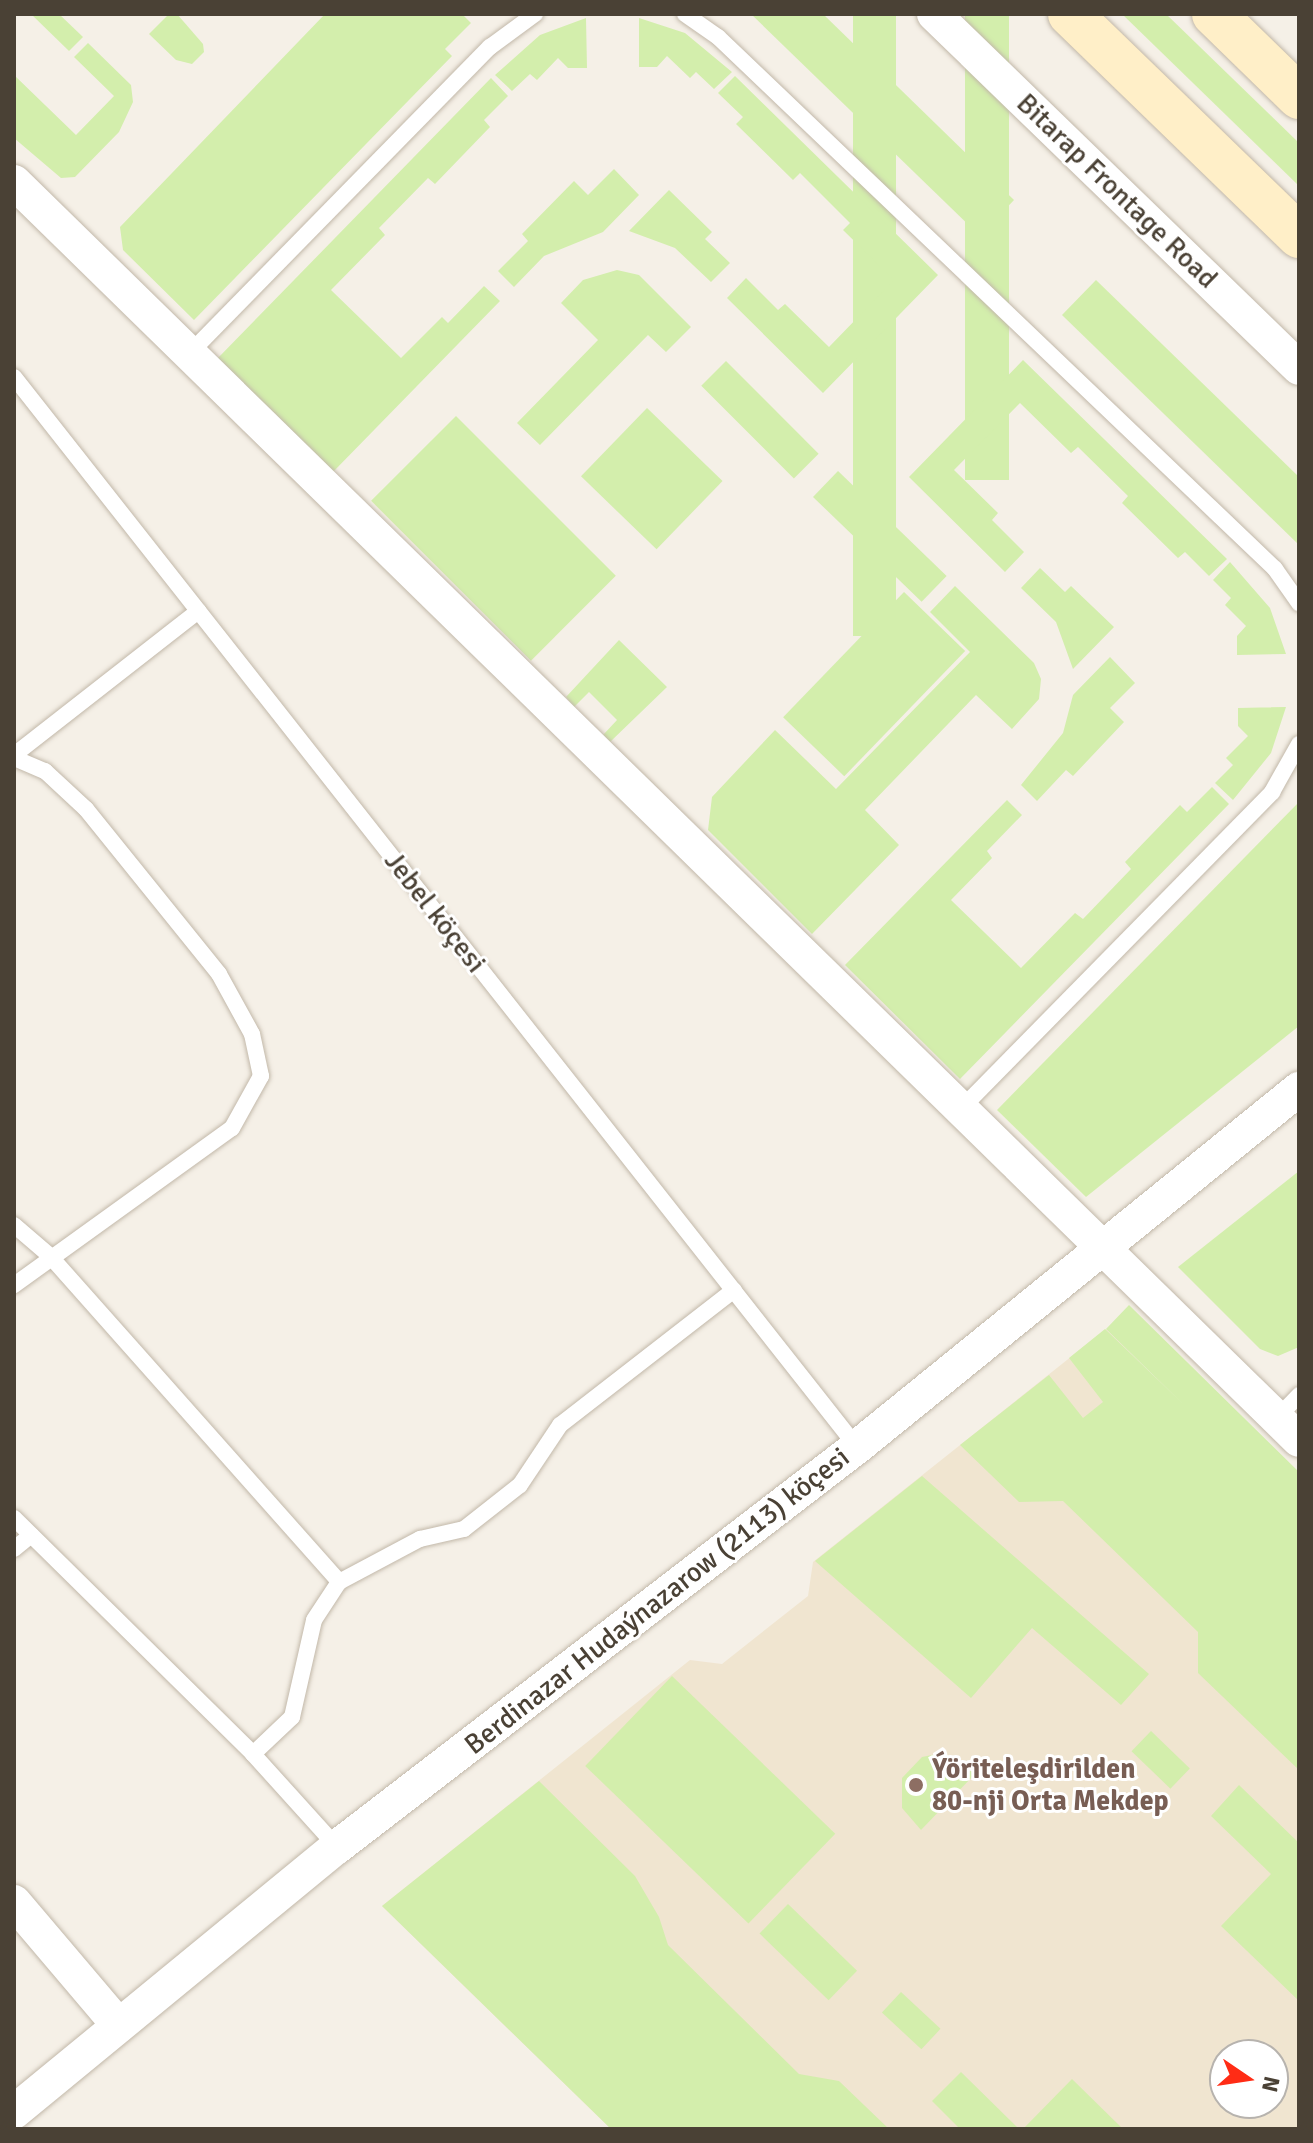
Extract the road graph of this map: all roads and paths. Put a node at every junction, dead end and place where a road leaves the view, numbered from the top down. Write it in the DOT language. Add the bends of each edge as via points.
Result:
graph roads {
  1 [pos="535,14"];
  2 [pos="685,14"];
  3 [pos="934,14"];
  4 [pos="1070,14"];
  5 [pos="1214,14"];
  6 [pos="1299,97"];
  7 [pos="14,182"];
  8 [pos="1299,236"];
  9 [pos="189,354"];
  10 [pos="1299,368"];
  11 [pos="14,377"];
  12 [pos="1299,603"];
  13 [pos="198,611"];
  14 [pos="1299,744"];
  15 [pos="14,757"];
  16 [pos="1299,1089"];
  17 [pos="959,1111"];
  18 [pos="14,1225"];
  19 [pos="1102,1252"];
  20 [pos="50,1256"];
  21 [pos="14,1285"];
  22 [pos="734,1290"];
  23 [pos="1292,1418"];
  24 [pos="857,1447"];
  25 [pos="14,1518"];
  26 [pos="31,1535"];
  27 [pos="14,1549"];
  28 [pos="339,1582"];
  29 [pos="253,1754"];
  30 [pos="337,1847"];
  31 [pos="14,1902"];
  32 [pos="119,2026"];
  33 [pos="14,2112"];
  1 -- 9 [label="lane" via="490,47"];
  2 -- 12 [label="lane" via="718,37 1275,569"];
  3 -- 10 [label="street, Bitarap Frontage Road"];
  4 -- 8 [label="main road"];
  5 -- 6 [label="main road"];
  7 -- 9 [label="street"];
  9 -- 17 [label="street"];
  11 -- 13 [label="lane, Jebel köçesi"];
  13 -- 15 [label="lane"];
  13 -- 22 [label="lane, Jebel köçesi"];
  14 -- 17 [label="lane" via="1272,792"];
  15 -- 20 [label="lane" via="45,771 86,809 219,974 252,1034 261,1076 232,1128"];
  16 -- 19 [label="street, Berdinazar Hudaýnazarow (2113) köçesi"];
  17 -- 19 [label="street"];
  18 -- 20 [label="lane"];
  19 -- 23 [label="street"];
  19 -- 24 [label="street, Berdinazar Hudaýnazarow (2113) köçesi"];
  20 -- 21 [label="lane"];
  20 -- 28 [label="lane"];
  22 -- 24 [label="lane, Jebel köçesi"];
  22 -- 28 [label="lane" via="560,1425 520,1485 464,1529 420,1539"];
  24 -- 30 [label="street, Berdinazar Hudaýnazarow (2113) köçesi"];
  25 -- 26 [label="lane"];
  26 -- 27 [label="lane"];
  26 -- 29 [label="lane"];
  28 -- 29 [label="lane" via="314,1620 292,1717"];
  29 -- 30 [label="lane"];
  30 -- 32 [label="street, Berdinazar Hudaýnazarow (2113) köçesi"];
  31 -- 32 [label="street"];
  32 -- 33 [label="street, Berdinazar Hudaýnazarow (2113) köçesi"];
}
